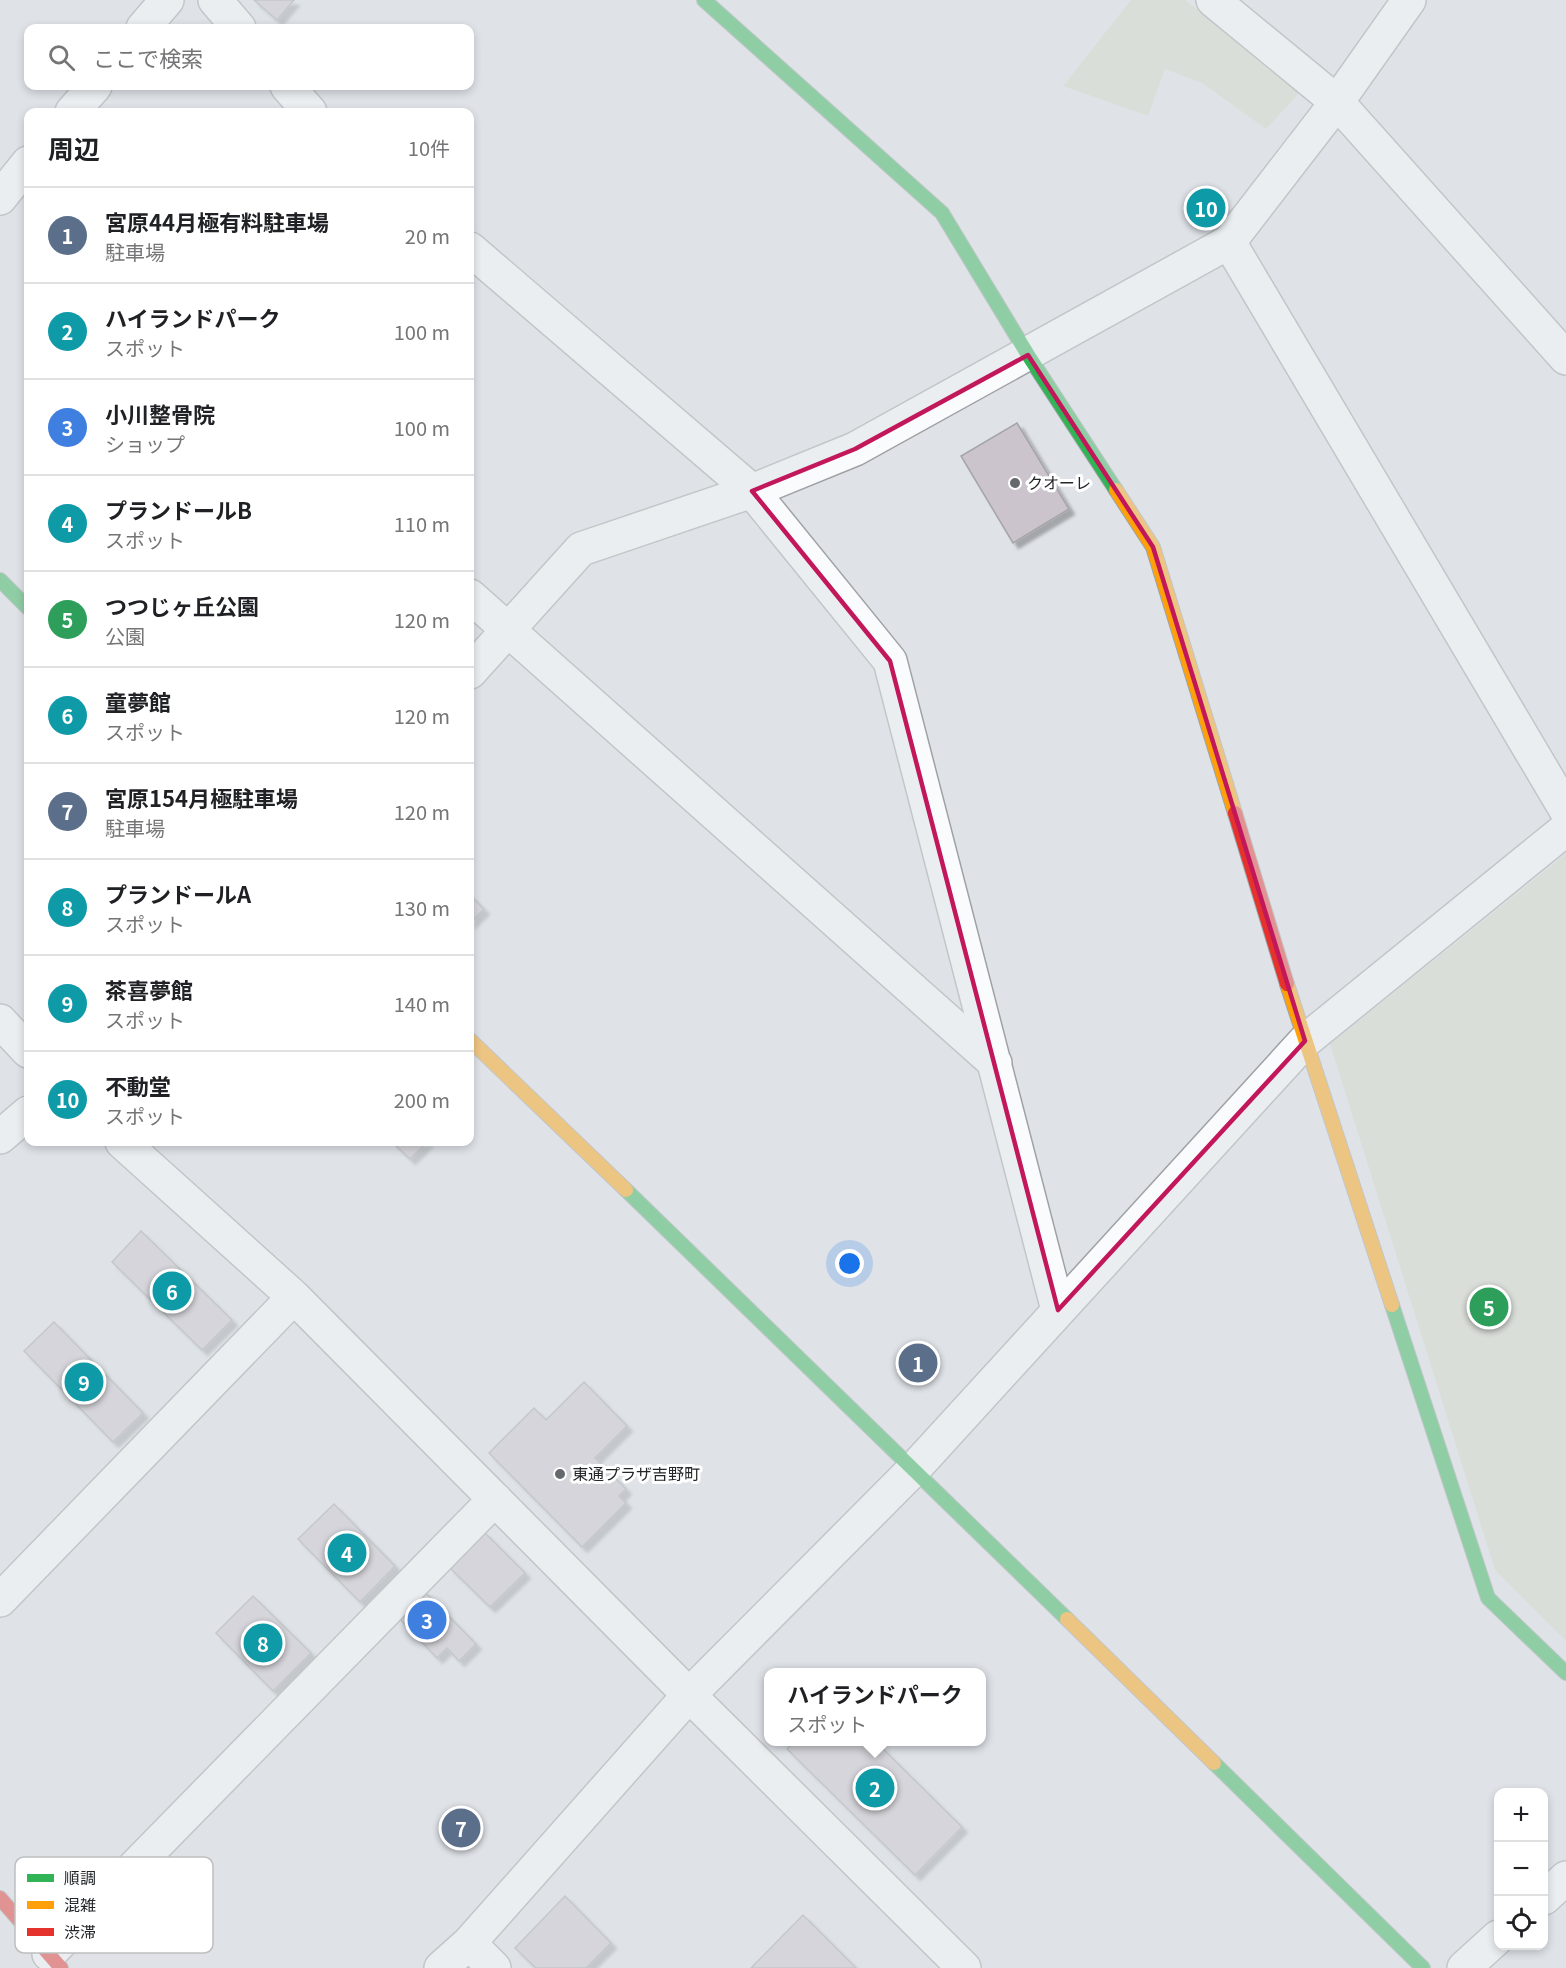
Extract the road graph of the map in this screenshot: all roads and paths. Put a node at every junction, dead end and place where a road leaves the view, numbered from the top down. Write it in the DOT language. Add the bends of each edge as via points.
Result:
graph roads {
  1 [pos="167,0"];
  2 [pos="215,0"];
  3 [pos="704,0"];
  4 [pos="1213,0"];
  5 [pos="1408,0"];
  6 [pos="146,24"];
  7 [pos="236,24"];
  8 [pos="91,90"];
  9 [pos="291,90"];
  10 [pos="1337,102"];
  11 [pos="76,108"];
  12 [pos="306,108"];
  13 [pos="1229,242"];
  14 [pos="474,252"];
  15 [pos="1028,355"];
  16 [pos="1566,358"];
  17 [pos="752,491"];
  18 [pos="0,580"];
  19 [pos="474,600"];
  20 [pos="24,604"];
  21 [pos="507,630"];
  22 [pos="474,667"];
  23 [pos="1566,810"];
  24 [pos="1566,829"];
  25 [pos="0,1021"];
  26 [pos="1305,1041"];
  27 [pos="474,1044"];
  28 [pos="24,1047"];
  29 [pos="995,1063"];
  30 [pos="24,1116"];
  31 [pos="0,1137"];
  32 [pos="126,1146"];
  33 [pos="294,1298"];
  34 [pos="1058,1310"];
  35 [pos="914,1469"];
  36 [pos="495,1499"];
  37 [pos="0,1600"];
  38 [pos="1566,1673"];
  39 [pos="689,1695"];
  40 [pos="154,1857"];
  41 [pos="1566,1878"];
  42 [pos="1546,1896"];
  43 [pos="0,1898"];
  44 [pos="15,1915"];
  45 [pos="1494,1941"];
  46 [pos="469,1943"];
  47 [pos="441,1968"];
  48 [pos="494,1968"];
  49 [pos="964,1968"];
  50 [pos="1423,1968"];
  51 [pos="1464,1968"];
  1 -- 6 [label="street"];
  2 -- 7 [label="street"];
  3 -- 15 [label="street" via="942,213"];
  4 -- 10 [label="street"];
  5 -- 10 [label="street"];
  8 -- 11 [label="street"];
  9 -- 12 [label="street"];
  10 -- 13 [label="street"];
  10 -- 16 [label="street"];
  13 -- 15 [label="street"];
  13 -- 23 [label="street"];
  14 -- 17 [label="street"];
  15 -- 17 [label="street" via="855,449"];
  15 -- 26 [label="street" via="1153,547"];
  17 -- 21 [label="street" via="581,549"];
  17 -- 29 [label="street" via="890,661"];
  18 -- 20 [label="street"];
  19 -- 21 [label="street"];
  21 -- 22 [label="street"];
  21 -- 29 [label="street"];
  24 -- 26 [label="street"];
  25 -- 28 [label="street"];
  26 -- 34 [label="street"];
  26 -- 38 [label="street" via="1488,1598"];
  27 -- 35 [label="street"];
  29 -- 34 [label="street"];
  30 -- 31 [label="street"];
  32 -- 33 [label="street"];
  33 -- 36 [label="street"];
  33 -- 37 [label="street"];
  34 -- 35 [label="street"];
  35 -- 39 [label="street"];
  35 -- 50 [label="street"];
  36 -- 39 [label="street"];
  36 -- 40 [label="street"];
  39 -- 46 [label="street"];
  39 -- 49 [label="street"];
  41 -- 42 [label="street"];
  43 -- 44 [label="street"];
  45 -- 51 [label="street"];
  46 -- 47 [label="street"];
  46 -- 48 [label="street"];
}
